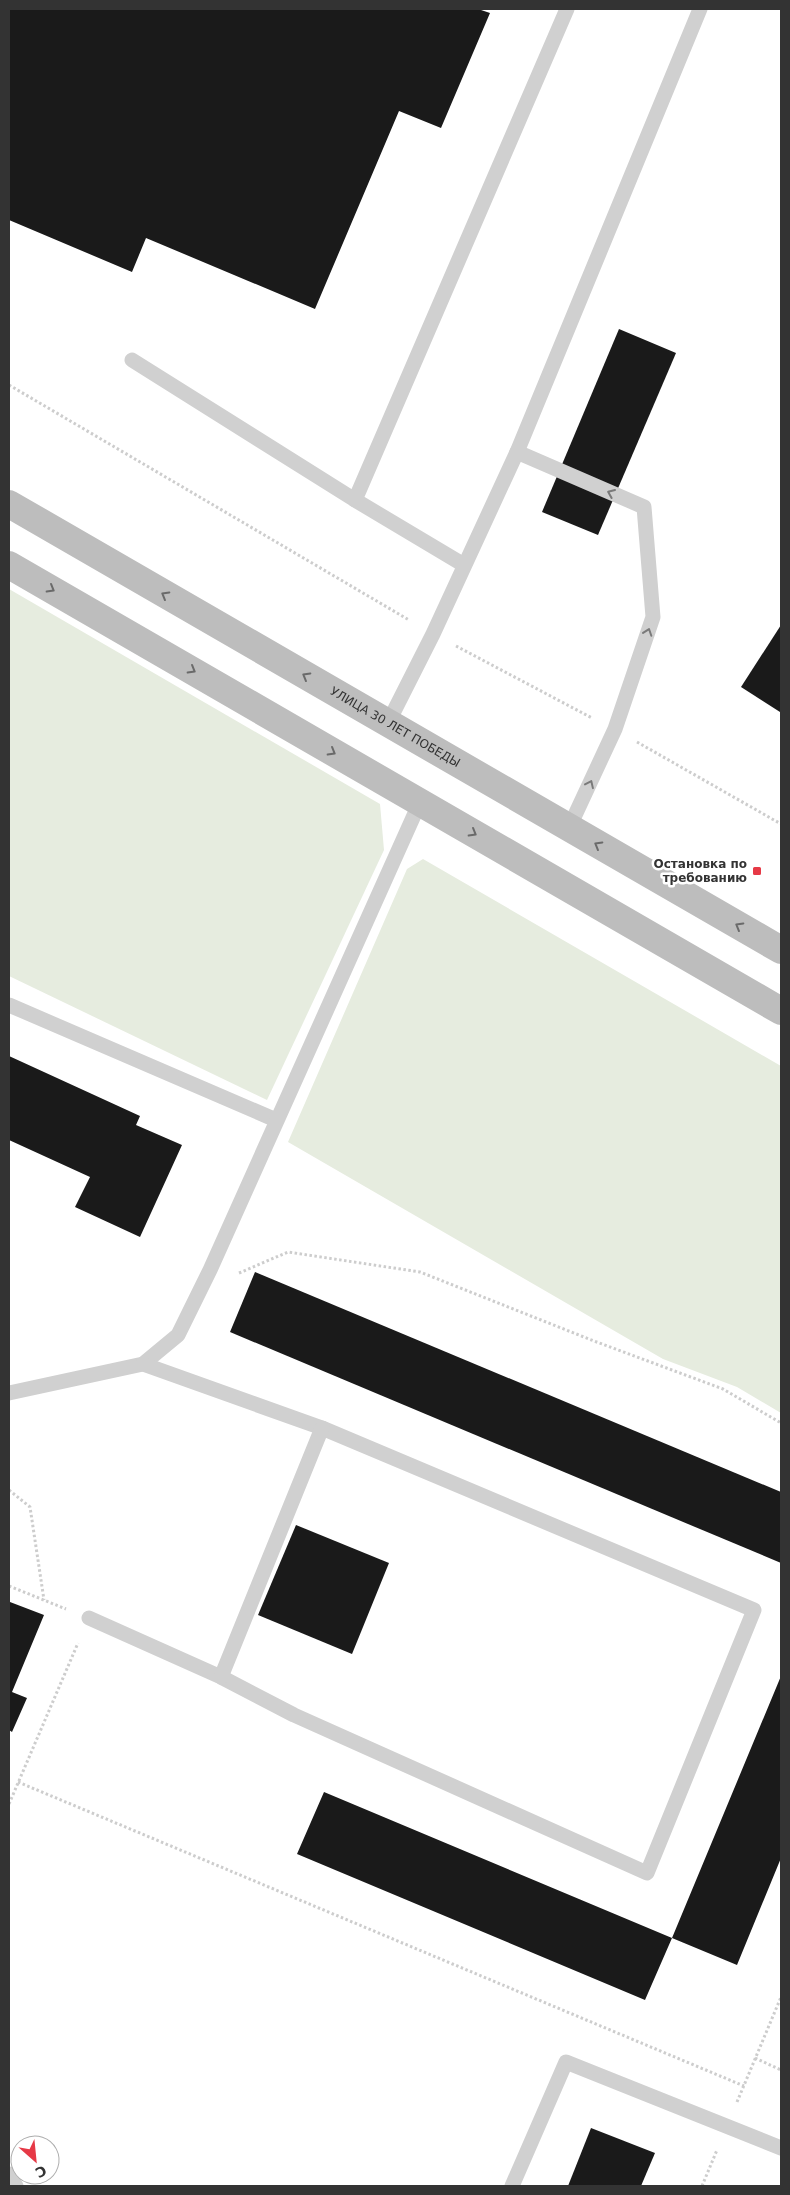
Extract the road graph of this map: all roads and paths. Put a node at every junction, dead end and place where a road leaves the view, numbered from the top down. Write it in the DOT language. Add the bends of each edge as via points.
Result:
graph roads {
  1 [pos="567,9"];
  2 [pos="700,9"];
  3 [pos="132,360"];
  4 [pos="9,385"];
  5 [pos="517,452"];
  6 [pos="356,500"];
  7 [pos="9,504"];
  8 [pos="9,565"];
  9 [pos="464,565"];
  10 [pos="433,634"];
  11 [pos="388,723"];
  12 [pos="615,729"];
  13 [pos="420,802"];
  14 [pos="781,824"];
  15 [pos="569,828"];
  16 [pos="781,950"];
  17 [pos="9,1005"];
  18 [pos="781,1011"];
  19 [pos="276,1120"];
  20 [pos="201,1289"];
  21 [pos="144,1364"];
  22 [pos="9,1392"];
  23 [pos="781,1423"];
  24 [pos="322,1428"];
  25 [pos="9,1490"];
  26 [pos="9,1586"];
  27 [pos="44,1600"];
  28 [pos="89,1618"];
  29 [pos="221,1676"];
  30 [pos="18,1782"];
  31 [pos="9,1804"];
  32 [pos="781,1997"];
  33 [pos="755,2058"];
  34 [pos="781,2070"];
  35 [pos="744,2086"];
  36 [pos="727,2126"];
  37 [pos="781,2148"];
  38 [pos="9,2174"];
  39 [pos="16,2186"];
  40 [pos="512,2186"];
  41 [pos="702,2186"];
  1 -- 6 [label="lane"];
  2 -- 5 [label="lane"];
  3 -- 6 [label="lane"];
  4 -- 10 [label="path"];
  5 -- 9 [label="lane"];
  12 -- 5 [label="lane, one-way" via="653,617 644,507"];
  6 -- 9 [label="lane"];
  11 -- 7 [label="main road, УЛИЦА 30 ЛЕТ ПОБЕДЫ, one-way"];
  8 -- 13 [label="main road, one-way"];
  9 -- 10 [label="lane"];
  10 -- 11 [label="lane"];
  10 -- 12 [label="path"];
  11 -- 15 [label="main road, УЛИЦА 30 ЛЕТ ПОБЕДЫ"];
  12 -- 14 [label="path"];
  15 -- 12 [label="lane, one-way"];
  13 -- 18 [label="main road, one-way"];
  13 -- 19 [label="lane"];
  16 -- 15 [label="main road, УЛИЦА 30 ЛЕТ ПОБЕДЫ, one-way"];
  17 -- 19 [label="lane"];
  19 -- 20 [label="lane"];
  20 -- 21 [label="lane" via="178,1335"];
  20 -- 23 [label="path" via="288,1252 420,1272 723,1389"];
  21 -- 22 [label="lane"];
  21 -- 24 [label="lane"];
  24 -- 29 [label="lane"];
  24 -- 29 [label="lane" via="754,1610 647,1873 294,1715"];
  25 -- 27 [label="path" via="30,1507"];
  26 -- 27 [label="path"];
  27 -- 28 [label="path"];
  28 -- 29 [label="lane"];
  28 -- 30 [label="path"];
  30 -- 31 [label="path"];
  30 -- 35 [label="path"];
  32 -- 33 [label="path"];
  33 -- 34 [label="path"];
  33 -- 35 [label="path"];
  35 -- 36 [label="path"];
  36 -- 37 [label="lane"];
  36 -- 40 [label="lane" via="566,2062"];
  36 -- 41 [label="path"];
  38 -- 39 [label="lane"];
}
